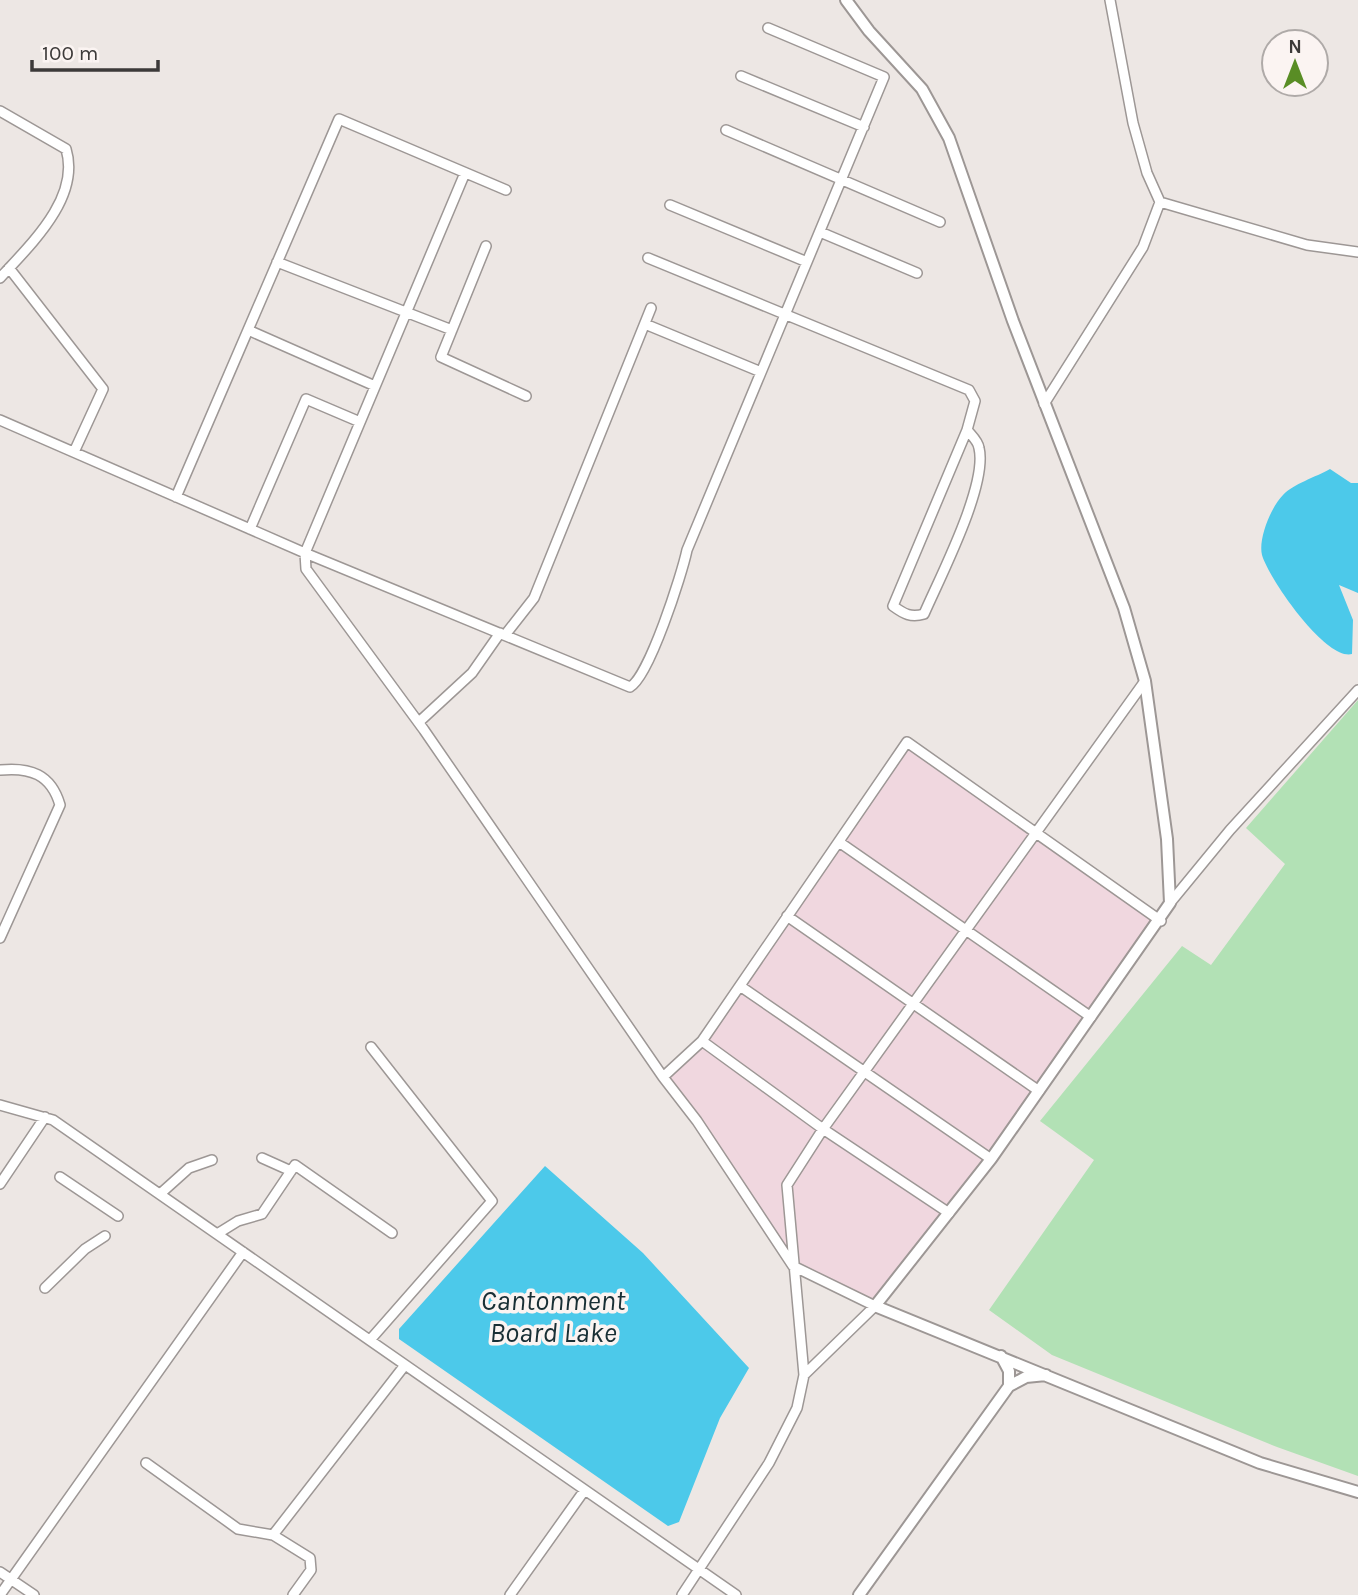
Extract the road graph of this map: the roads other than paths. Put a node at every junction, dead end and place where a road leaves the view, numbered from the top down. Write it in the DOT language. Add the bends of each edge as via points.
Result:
graph roads {
  1 [pos="846,0"];
  2 [pos="1110,0"];
  3 [pos="768,28"];
  4 [pos="741,76"];
  5 [pos="0,111"];
  6 [pos="864,127"];
  7 [pos="726,130"];
  8 [pos="465,173"];
  9 [pos="842,179"];
  10 [pos="506,190"];
  11 [pos="1160,202"];
  12 [pos="670,205"];
  13 [pos="940,222"];
  14 [pos="820,232"];
  15 [pos="486,246"];
  16 [pos="1358,252"];
  17 [pos="648,258"];
  18 [pos="807,261"];
  19 [pos="277,262"];
  20 [pos="9,268"];
  21 [pos="917,274"];
  22 [pos="0,278"];
  23 [pos="651,308"];
  24 [pos="406,313"];
  25 [pos="786,314"];
  26 [pos="645,324"];
  27 [pos="248,330"];
  28 [pos="452,330"];
  29 [pos="761,372"];
  30 [pos="375,386"];
  31 [pos="526,396"];
  32 [pos="1044,404"];
  33 [pos="0,421"];
  34 [pos="360,422"];
  35 [pos="967,430"];
  36 [pos="74,452"];
  37 [pos="176,497"];
  38 [pos="250,529"];
  39 [pos="305,553"];
  40 [pos="502,634"];
  41 [pos="1145,681"];
  42 [pos="1358,690"];
  43 [pos="419,722"];
  44 [pos="0,770"];
  45 [pos="1038,834"];
  46 [pos="839,842"];
  47 [pos="1170,904"];
  48 [pos="788,916"];
  49 [pos="1161,921"];
  50 [pos="967,932"];
  51 [pos="0,938"];
  52 [pos="740,986"];
  53 [pos="914,1004"];
  54 [pos="1091,1017"];
  55 [pos="702,1041"];
  56 [pos="371,1047"];
  57 [pos="865,1072"];
  58 [pos="663,1077"];
  59 [pos="1039,1091"];
  60 [pos="0,1105"];
  61 [pos="45,1118"];
  62 [pos="823,1129"];
  63 [pos="262,1158"];
  64 [pos="990,1159"];
  65 [pos="212,1160"];
  66 [pos="291,1171"];
  67 [pos="60,1177"];
  68 [pos="0,1184"];
  69 [pos="160,1194"];
  70 [pos="948,1213"];
  71 [pos="118,1216"];
  72 [pos="392,1233"];
  73 [pos="217,1234"];
  74 [pos="105,1236"];
  75 [pos="243,1252"];
  76 [pos="793,1266"];
  77 [pos="44,1288"];
  78 [pos="875,1306"];
  79 [pos="370,1340"];
  80 [pos="1001,1356"];
  81 [pos="405,1365"];
  82 [pos="1047,1375"];
  83 [pos="804,1376"];
  84 [pos="1009,1386"];
  85 [pos="146,1462"];
  86 [pos="584,1491"];
  87 [pos="1358,1492"];
  88 [pos="273,1535"];
  89 [pos="700,1569"];
  90 [pos="0,1572"];
  91 [pos="11,1580"];
  92 [pos="0,1595"];
  93 [pos="34,1595"];
  94 [pos="293,1595"];
  95 [pos="510,1595"];
  96 [pos="682,1595"];
  97 [pos="736,1595"];
  98 [pos="859,1595"];
  1 -- 32 [label="street" via="922,89 949,138"];
  2 -- 11 [label="street" via="1133,123"];
  3 -- 6 [label="street" via="884,77"];
  4 -- 6 [label="street"];
  5 -- 20 [label="street" via="66,149 71,166 60,200 42,232"];
  6 -- 9 [label="street"];
  7 -- 9 [label="street"];
  8 -- 10 [label="street"];
  8 -- 19 [label="street" via="339,119"];
  8 -- 24 [label="street"];
  9 -- 13 [label="street"];
  9 -- 14 [label="street"];
  11 -- 16 [label="street" via="1307,245"];
  11 -- 32 [label="street" via="1143,247"];
  12 -- 18 [label="street"];
  14 -- 18 [label="street"];
  14 -- 21 [label="street"];
  15 -- 28 [label="street"];
  17 -- 25 [label="street"];
  18 -- 25 [label="street"];
  19 -- 24 [label="street"];
  19 -- 27 [label="street"];
  20 -- 22 [label="street"];
  20 -- 36 [label="street" via="103,389"];
  23 -- 26 [label="street"];
  24 -- 28 [label="street"];
  24 -- 30 [label="street"];
  25 -- 29 [label="street"];
  25 -- 35 [label="street" via="970,390 975,401"];
  26 -- 29 [label="street"];
  26 -- 40 [label="street" via="534,598"];
  27 -- 30 [label="street"];
  27 -- 37 [label="street"];
  28 -- 31 [label="street" via="441,357"];
  29 -- 40 [label="street" via="636,684 630,687"];
  30 -- 34 [label="street"];
  32 -- 41 [label="street" via="1124,608"];
  33 -- 36 [label="street"];
  34 -- 38 [label="street" via="306,399"];
  34 -- 39 [label="street"];
  35 -- 35 [label="street" via="892,606 904,614 924,614 972,500 981,461 979,445"];
  36 -- 37 [label="street"];
  37 -- 38 [label="street"];
  38 -- 39 [label="street"];
  39 -- 40 [label="street"];
  39 -- 43 [label="street" via="306,569"];
  40 -- 43 [label="street" via="472,673"];
  41 -- 45 [label="street"];
  41 -- 47 [label="street" via="1167,839"];
  42 -- 47 [label="street" via="1230,830"];
  43 -- 58 [label="street"];
  44 -- 51 [label="street" via="27,769 44,777 60,805"];
  45 -- 46 [label="street" via="907,742"];
  45 -- 49 [label="street"];
  45 -- 50 [label="street"];
  46 -- 48 [label="street"];
  46 -- 50 [label="street"];
  47 -- 49 [label="street"];
  48 -- 52 [label="street"];
  48 -- 53 [label="street"];
  49 -- 54 [label="street"];
  50 -- 53 [label="street"];
  50 -- 54 [label="street"];
  52 -- 55 [label="street"];
  52 -- 57 [label="street"];
  53 -- 57 [label="street"];
  53 -- 59 [label="street"];
  54 -- 59 [label="street"];
  55 -- 58 [label="street"];
  55 -- 62 [label="street"];
  56 -- 79 [label="street" via="492,1201"];
  57 -- 62 [label="street"];
  57 -- 64 [label="street"];
  58 -- 76 [label="street"];
  59 -- 64 [label="street"];
  60 -- 61 [label="street"];
  61 -- 68 [label="street"];
  61 -- 69 [label="street"];
  62 -- 70 [label="street"];
  62 -- 76 [label="street" via="787,1185"];
  63 -- 66 [label="street"];
  64 -- 70 [label="street"];
  65 -- 69 [label="street" via="189,1168"];
  66 -- 72 [label="street" via="295,1165"];
  66 -- 73 [label="street" via="262,1214"];
  67 -- 71 [label="street"];
  69 -- 73 [label="street"];
  70 -- 78 [label="street"];
  73 -- 75 [label="street"];
  74 -- 77 [label="street"];
  75 -- 79 [label="street"];
  75 -- 91 [label="street"];
  76 -- 78 [label="street"];
  76 -- 83 [label="street"];
  78 -- 80 [label="street"];
  78 -- 83 [label="street"];
  79 -- 81 [label="street"];
  80 -- 82 [label="street"];
  80 -- 84 [label="street" via="1009,1371"];
  81 -- 86 [label="street"];
  81 -- 88 [label="street"];
  82 -- 84 [label="street" via="1026,1377"];
  82 -- 87 [label="street" via="1260,1463"];
  83 -- 89 [label="street" via="797,1408 769,1463"];
  84 -- 98 [label="street"];
  85 -- 88 [label="street" via="238,1530"];
  86 -- 89 [label="street"];
  86 -- 95 [label="street"];
  88 -- 94 [label="street" via="310,1558 310,1570"];
  89 -- 96 [label="street"];
  89 -- 97 [label="street"];
  90 -- 91 [label="street"];
  91 -- 92 [label="street"];
  91 -- 93 [label="street"];
}
